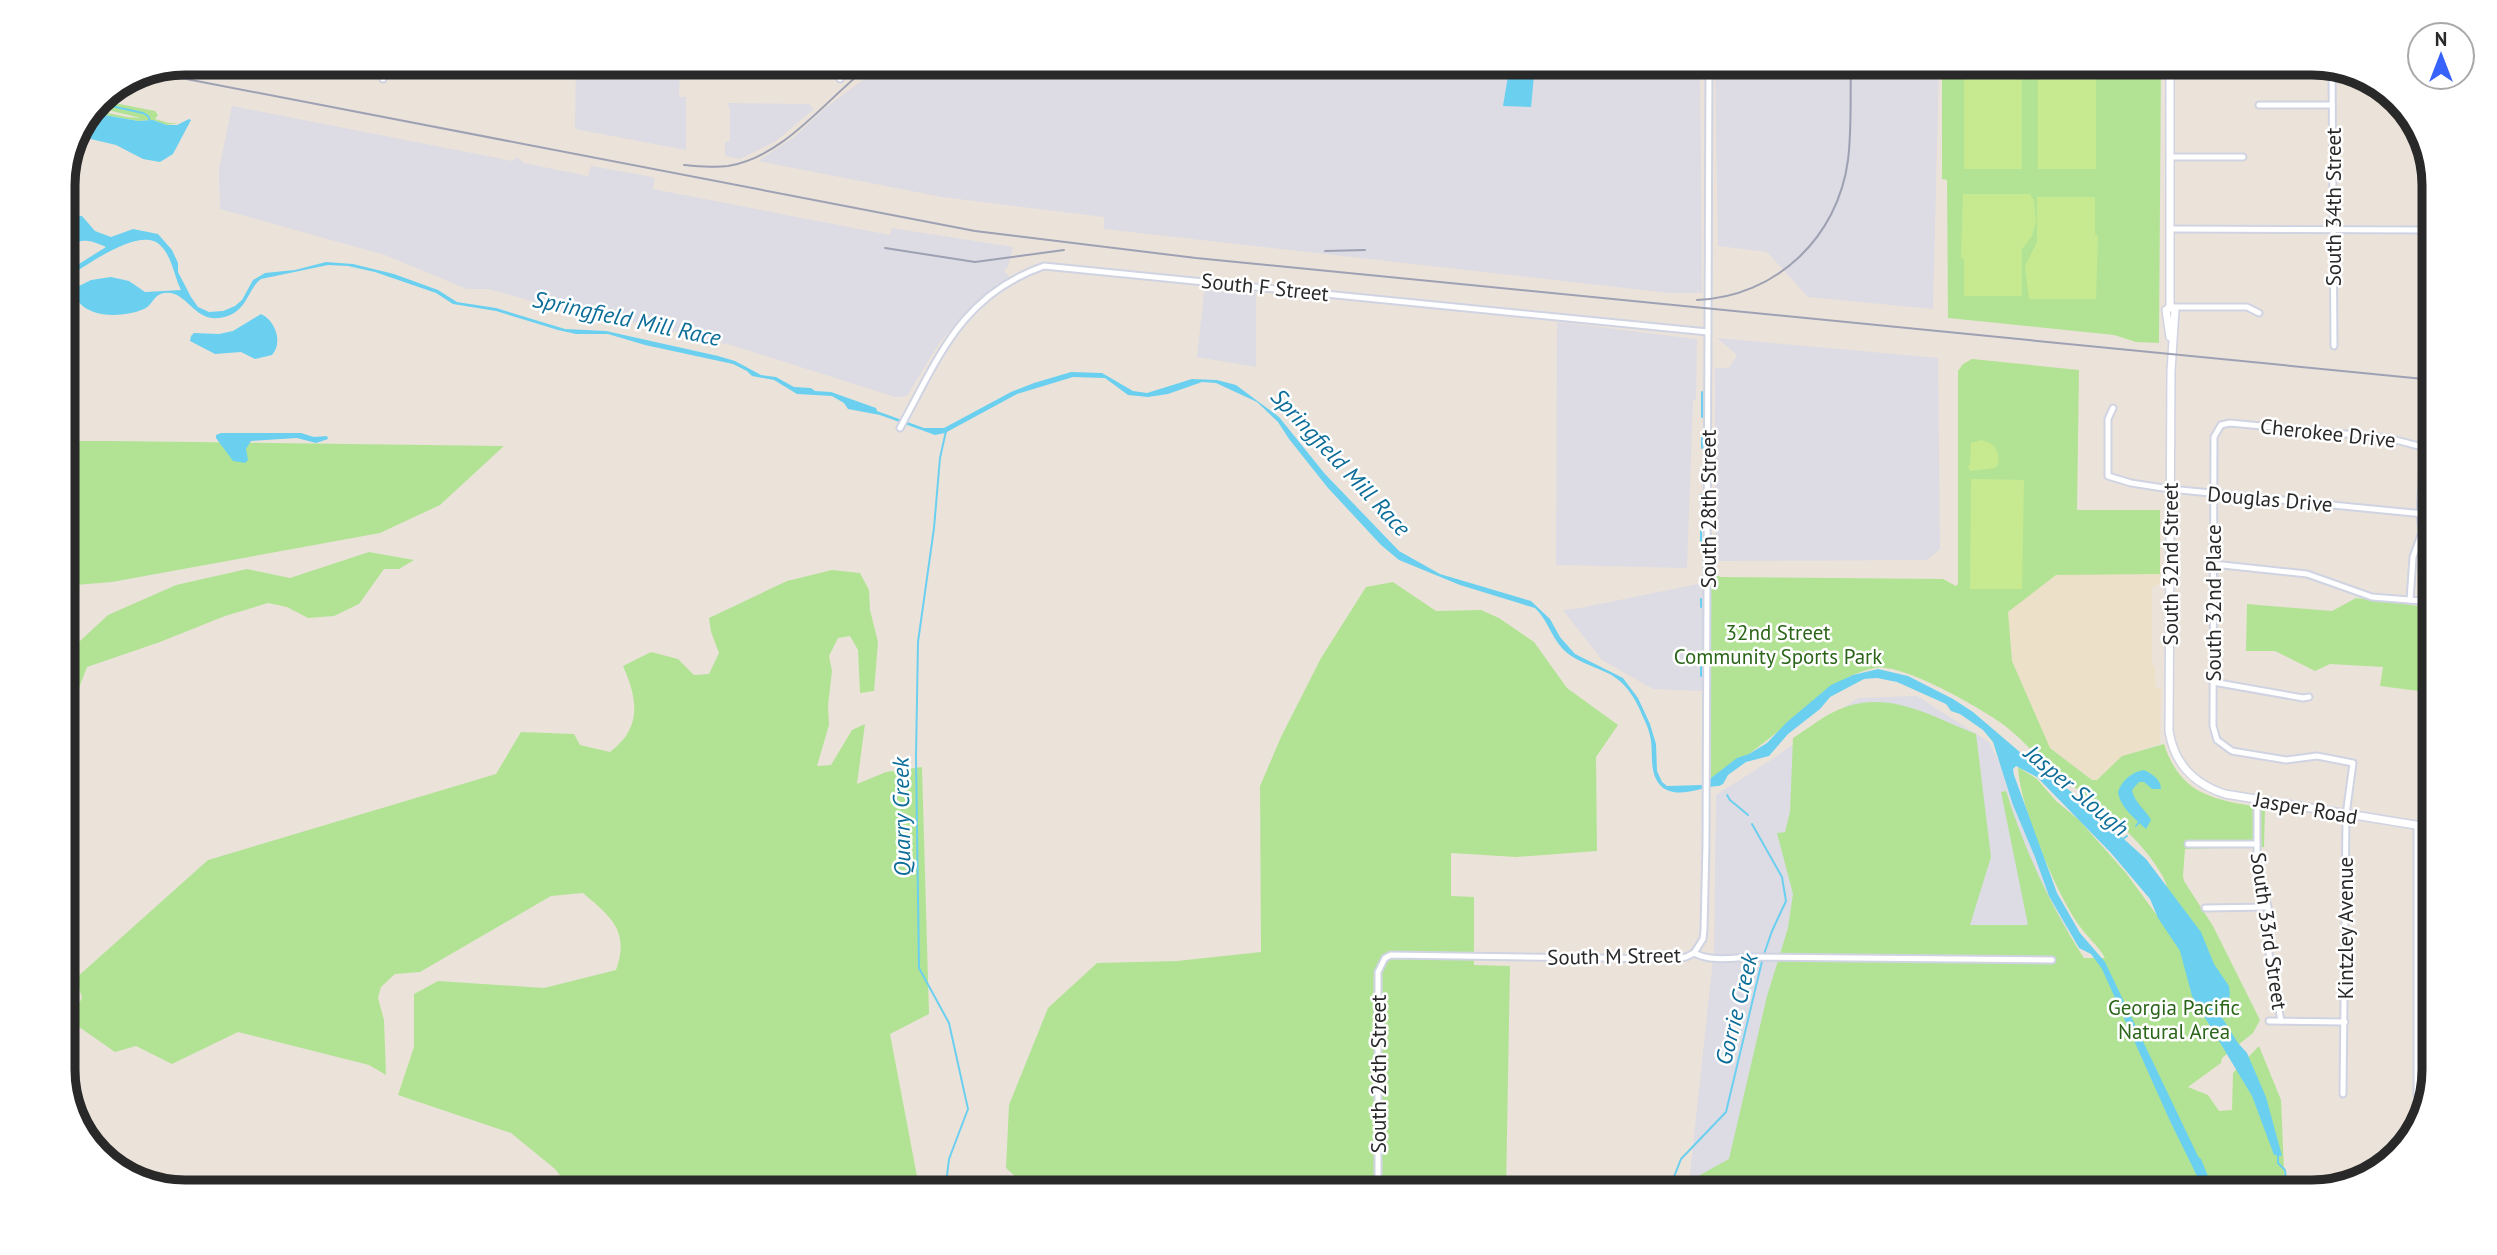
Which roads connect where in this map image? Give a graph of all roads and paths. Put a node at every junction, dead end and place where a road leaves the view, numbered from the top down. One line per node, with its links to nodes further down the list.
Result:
1 (383, 75): 6 (street)
2 (840, 75): 7 (street)
3 (1709, 75): 17 (street, South 28th Street)
4 (2170, 75): 10 (street, South 32nd Street)
5 (2332, 77): 9 (street, South 34th Street)
6 (383, 79)
7 (840, 79)
8 (2259, 105): 9 (street)
9 (2332, 105): 13 (street, South 34th Street)
10 (2170, 157): 11 (street); 12 (street, South 32nd Street)
11 (2243, 157)
12 (2170, 229): 13 (street); 15 (street, South 32nd Street)
13 (2334, 229): 14 (street); 18 (street, South 34th Street)
14 (2422, 230)
15 (2170, 307): 16 (street); 24 (street, South 32nd Street)
16 (2259, 313)
17 (1708, 332): 21 (street, South F Street); 42 (street, South 28th Street)
18 (2334, 346)
19 (2113, 408): 24 (street, Douglas Drive)
20 (2221, 425): 22 (street, Cherokee Drive); 25 (street, South 32nd Place)
21 (900, 428)
22 (2422, 448)
23 (2422, 481): 26 (street)
24 (2170, 489): 25 (street, Douglas Drive); 33 (street, South 32nd Street)
25 (2213, 493): 26 (street, Douglas Drive); 27 (street, South 32nd Place)
26 (2420, 513): 28 (street)
27 (2213, 564): 28 (street); 30 (street, South 32nd Place)
28 (2410, 600): 29 (street)
29 (2422, 601)
30 (2213, 682): 31 (street); 32 (street, South 32nd Place)
31 (2309, 697)
32 (2353, 763): 35 (street, Kintzley Avenue)
33 (2185, 769): 34 (street, Jasper Road)
34 (2257, 799): 35 (street, Jasper Road); 39 (street, South 33rd Street)
35 (2346, 815): 36 (street, Jasper Road); 47 (street, Kintzley Avenue)
36 (2417, 826): 37 (street, Jasper Road); 49 (street)
37 (2422, 827)
38 (2188, 844): 39 (street)
39 (2257, 844): 40 (street, South 33rd Street)
40 (2269, 907): 41 (street); 46 (street, South 33rd Street)
41 (2205, 908)
42 (1694, 953): 43 (street, South M Street); 44 (street, South M Street)
43 (1385, 958): 50 (street, South 26th Street)
44 (2052, 960)
45 (2269, 1021): 46 (street)
46 (2281, 1021): 47 (street)
47 (2345, 1022): 48 (street, Kintzley Avenue)
48 (2343, 1094)
49 (2417, 1096)
50 (1378, 1180)

